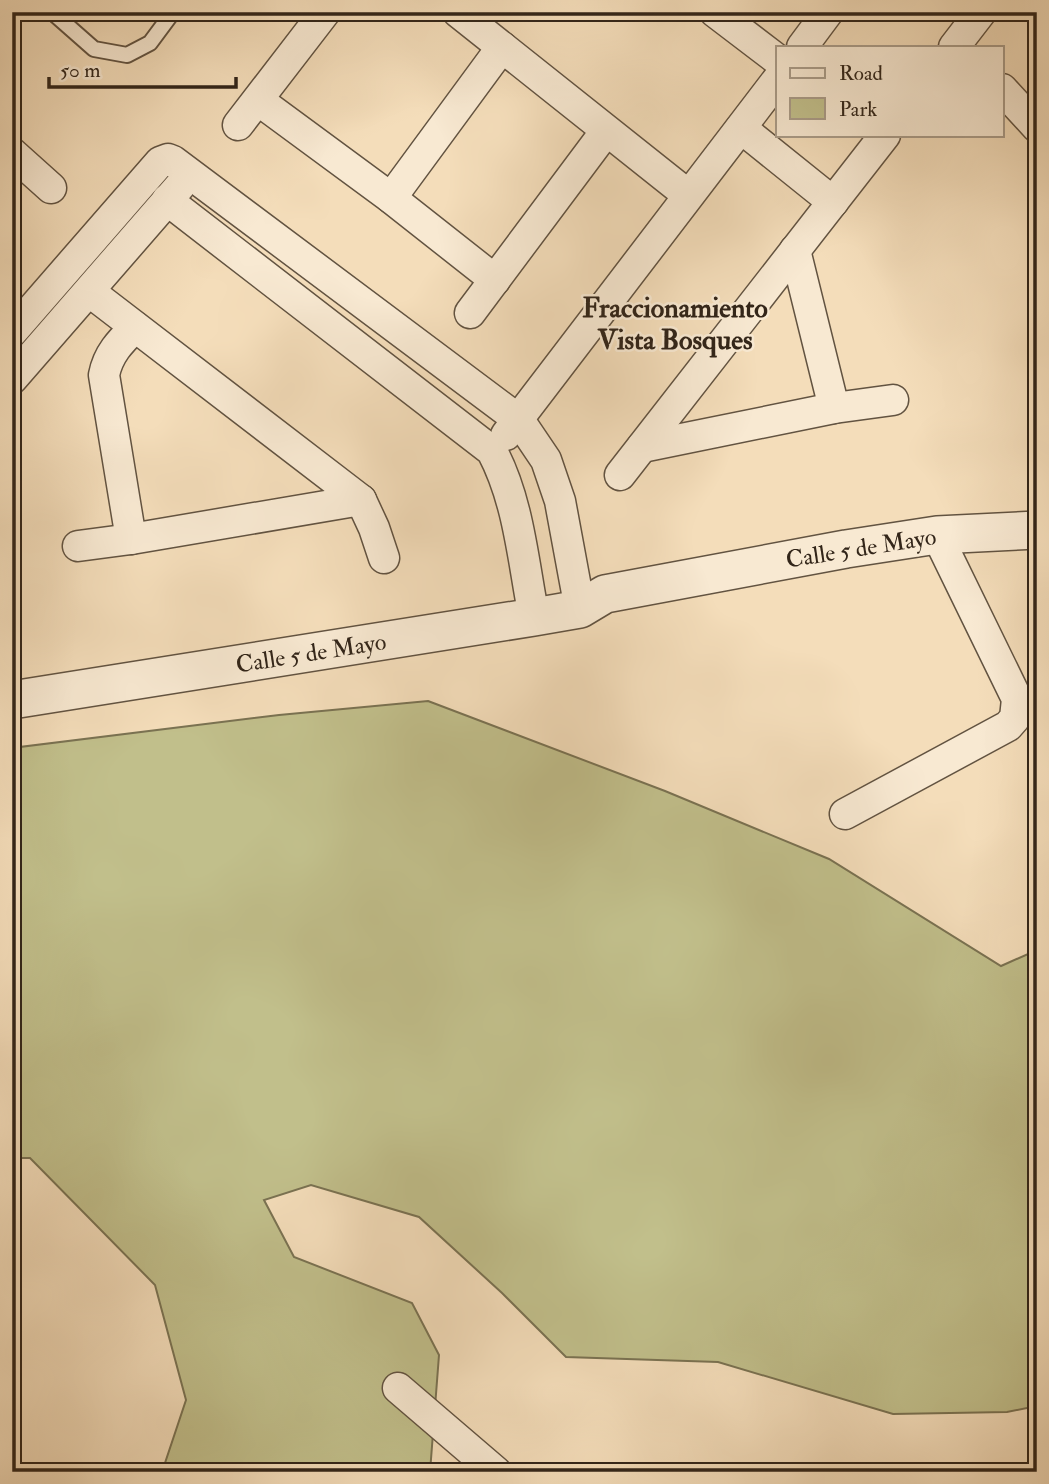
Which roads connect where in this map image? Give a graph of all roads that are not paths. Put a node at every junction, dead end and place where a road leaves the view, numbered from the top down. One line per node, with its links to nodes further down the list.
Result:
1 (52, 12): 2 (lane)
2 (173, 12)
3 (325, 12): 14 (street)
4 (458, 12): 10 (street)
5 (715, 12): 11 (street)
6 (828, 12): 9 (street)
7 (981, 12): 8 (street)
8 (958, 45)
9 (803, 46)
10 (502, 47): 19 (street); 26 (street)
11 (776, 58)
12 (776, 82): 18 (street)
13 (1004, 91): 17 (street)
14 (258, 100): 16 (street); 26 (street)
15 (1004, 121): 20 (street)
16 (238, 125)
17 (1037, 127)
18 (741, 128): 25 (street); 28 (street)
19 (606, 131): 25 (street); 30 (street)
20 (1037, 135)
21 (884, 136): 28 (street)
22 (16, 163): 24 (street)
23 (191, 173): 27 (street); 34 (street); 38 (street)
24 (51, 188)
25 (688, 195): 38 (street)
26 (391, 198): 30 (street)
27 (167, 200): 31 (street); 40 (street)
28 (833, 202): 29 (street)
29 (795, 250): 37 (street); 39 (street)
30 (495, 280): 32 (street)
31 (90, 292): 33 (street); 35 (street)
32 (470, 313)
33 (135, 327): 42 (street); 45 (street)
34 (12, 332)
35 (12, 379)
36 (893, 400): 37 (street)
37 (834, 408): 39 (street)
38 (519, 419): 40 (street); 48 (street)
39 (642, 447): 41 (street)
40 (492, 451): 49 (street)
41 (620, 475)
42 (361, 500): 45 (street); 47 (street)
43 (1037, 530): 44 (street, Calle 5 de Mayo)
44 (937, 535): 48 (street, Calle 5 de Mayo); 52 (street)
45 (131, 539): 46 (street)
46 (78, 546)
47 (384, 558)
48 (587, 596): 49 (street, Calle 5 de Mayo)
49 (532, 606): 50 (street, Calle 5 de Mayo); 51 (street, Calle 5 de Mayo)
50 (12, 681)
51 (12, 699)
52 (845, 814)
53 (398, 1388): 54 (street)
54 (496, 1472)

